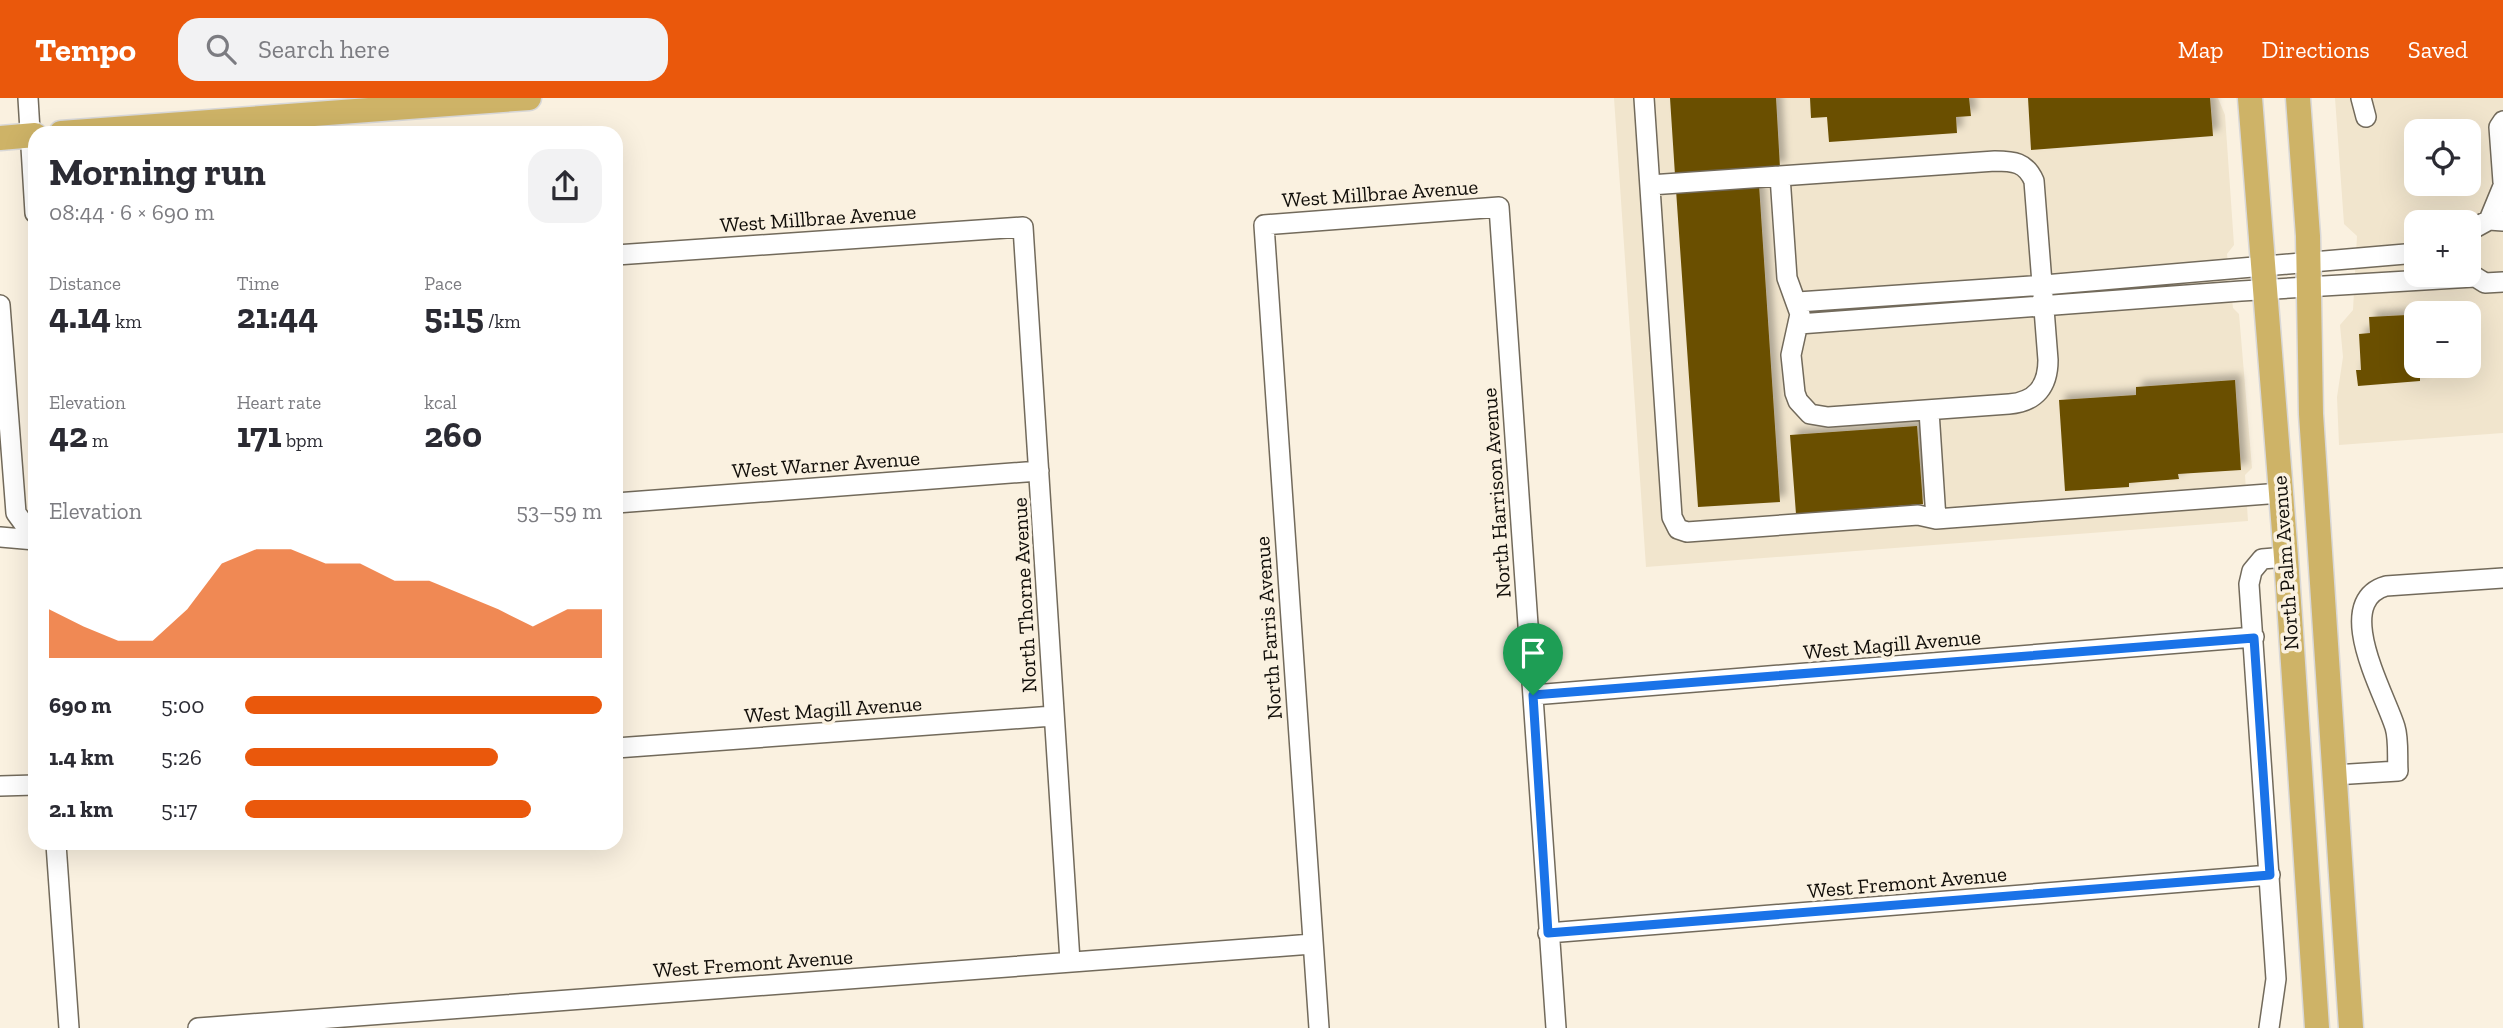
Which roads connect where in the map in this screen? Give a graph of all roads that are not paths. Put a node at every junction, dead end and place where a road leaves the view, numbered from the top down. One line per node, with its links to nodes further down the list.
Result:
1 (28, 98): 7 (street)
2 (529, 98): 8 (main road)
3 (1644, 98): 13 (street)
4 (2250, 98): 21 (main road, North Palm Avenue)
5 (2298, 98): 20 (main road, North Palm Avenue)
6 (2503, 121): 12 (street)
7 (32, 126)
8 (155, 126)
9 (28, 135): 10 (main road)
10 (0, 138)
11 (1780, 176): 13 (street); 25 (street); 27 (street)
12 (2503, 184): 15 (street)
13 (1650, 185): 35 (street)
14 (1499, 207): 16 (street, West Millbrae Avenue); 42 (street, North Harrison Avenue)
15 (2496, 220)
16 (1264, 225): 51 (street, North Farris Avenue)
17 (1023, 227): 19 (street, West Millbrae Avenue); 32 (street, North Thorne Avenue)
18 (2404, 254): 20 (street)
19 (623, 255)
20 (2307, 261): 21 (street); 26 (main road, North Palm Avenue)
21 (2264, 278): 25 (street); 26 (street); 29 (street); 33 (main road, North Palm Avenue)
22 (2404, 280): 26 (street)
23 (2481, 281): 24 (street)
24 (2503, 282)
25 (2044, 285): 27 (street); 29 (street)
26 (2308, 288): 45 (main road, North Palm Avenue)
27 (1798, 302): 30 (street)
28 (0, 305): 36 (street)
29 (2045, 307): 30 (street); 31 (street)
30 (1799, 324): 31 (street)
31 (1929, 411): 35 (street)
32 (1039, 471): 34 (street, West Warner Avenue); 43 (street, North Thorne Avenue)
33 (2281, 494): 35 (street); 39 (main road, North Palm Avenue); 45 (main road)
34 (623, 502)
35 (1936, 519)
36 (28, 530)
37 (0, 537): 38 (street)
38 (28, 539)
39 (2286, 557): 41 (street); 58 (main road, North Palm Avenue)
40 (2503, 578): 45 (street)
41 (2254, 638): 42 (street, West Magill Avenue); 49 (street)
42 (1533, 695): 50 (street, North Harrison Avenue)
43 (1053, 716): 44 (street, West Magill Avenue); 52 (street, North Thorne Avenue)
44 (623, 747)
45 (2334, 775): 59 (main road, North Palm Avenue)
46 (28, 785): 47 (street)
47 (0, 786)
48 (56, 850): 53 (street)
49 (2270, 875): 50 (street, West Fremont Avenue); 57 (street)
50 (1548, 933): 56 (street, North Harrison Avenue)
51 (1312, 944): 52 (street, West Fremont Avenue); 55 (street, North Farris Avenue)
52 (1070, 961): 54 (street, West Fremont Avenue)
53 (69, 1028)
54 (198, 1028)
55 (1319, 1028)
56 (1556, 1028)
57 (2269, 1028)
58 (2317, 1028)
59 (2351, 1028)

